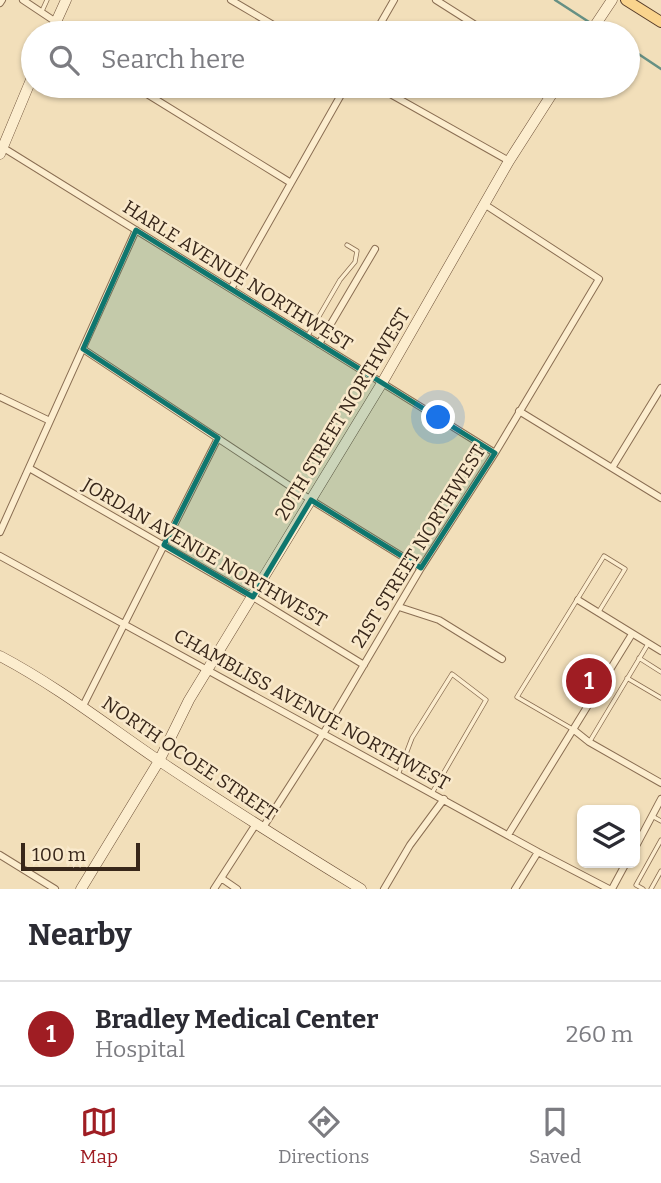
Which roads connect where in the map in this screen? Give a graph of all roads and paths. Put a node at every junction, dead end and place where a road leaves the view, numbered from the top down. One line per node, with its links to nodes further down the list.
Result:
1 (23, 0): 9 (street)
2 (47, 0): 9 (lane)
3 (66, 0): 11 (street)
4 (230, 0): 12 (street)
5 (394, 0): 13 (street)
6 (436, 0): 14 (street)
7 (611, 0): 15 (street)
8 (626, 0): 16 (main road)
9 (41, 13): 10 (street)
10 (54, 21)
11 (56, 21)
12 (266, 21)
13 (382, 21)
14 (469, 21)
15 (598, 21)
16 (661, 22)
17 (23, 98): 22 (street)
18 (153, 98): 24 (street)
19 (339, 98): 24 (street)
20 (397, 98): 23 (street)
21 (549, 98): 23 (street, 20TH STREET NORTHWEST)
22 (1, 149): 26 (street, HARLE AVENUE NORTHWEST)
23 (509, 161): 25 (street, 20TH STREET NORTHWEST)
24 (291, 183): 29 (street)
25 (484, 204): 33 (street, 20TH STREET NORTHWEST); 36 (street, 21ST STREET NORTHWEST)
26 (136, 230): 29 (street, HARLE AVENUE NORTHWEST); 32 (street)
27 (347, 245): 30 (lane)
28 (375, 249): 31 (street)
29 (231, 289): 30 (street, HARLE AVENUE NORTHWEST)
30 (307, 337): 31 (street, HARLE AVENUE NORTHWEST)
31 (318, 344): 33 (street, HARLE AVENUE NORTHWEST)
32 (83, 349): 37 (street); 38 (street)
33 (382, 383): 39 (street, HARLE AVENUE NORTHWEST); 43 (street, 20TH STREET NORTHWEST)
34 (661, 388): 41 (street)
35 (0, 397): 37 (street)
36 (519, 411): 39 (street, 21ST STREET NORTHWEST); 41 (street)
37 (50, 421): 40 (street)
38 (218, 438): 43 (street); 45 (street)
39 (495, 453): 47 (street, 21ST STREET NORTHWEST)
40 (29, 468): 44 (street); 45 (street, JORDAN AVENUE NORTHWEST)
41 (612, 468): 42 (street)
42 (661, 498)
43 (312, 500): 47 (street); 48 (street, 20TH STREET NORTHWEST)
44 (0, 532)
45 (164, 545): 48 (street, JORDAN AVENUE NORTHWEST); 52 (street)
46 (0, 556): 52 (street, CHAMBLISS AVENUE NORTHWEST)
47 (421, 568): 50 (street, 21ST STREET NORTHWEST)
48 (253, 597): 59 (street, JORDAN AVENUE NORTHWEST); 60 (street, 20TH STREET NORTHWEST)
49 (578, 600): 51 (street); 51 (lane); 65 (lane)
50 (399, 607): 58 (street); 59 (street, 21ST STREET NORTHWEST)
51 (598, 612): 53 (street)
52 (125, 623): 60 (street, CHAMBLISS AVENUE NORTHWEST); 64 (street)
53 (632, 634): 54 (street); 65 (street)
54 (648, 643): 55 (street); 57 (lane)
55 (661, 651)
56 (0, 656): 64 (street, NORTH OCOEE STREET)
57 (639, 658): 61 (lane); 62 (lane)
58 (502, 659)
59 (364, 664): 66 (street, 21ST STREET NORTHWEST)
60 (207, 671): 66 (street, CHAMBLISS AVENUE NORTHWEST); 68 (street, 20TH STREET NORTHWEST)
61 (661, 672)
62 (627, 678): 63 (lane); 67 (lane)
63 (661, 698)
64 (83, 706): 68 (street, NORTH OCOEE STREET)
65 (574, 730): 67 (street); 77 (street)
66 (323, 734): 69 (street, CHAMBLISS AVENUE NORTHWEST); 76 (street, 21ST STREET NORTHWEST)
67 (589, 742): 70 (street)
68 (159, 761): 76 (street, NORTH OCOEE STREET); 87 (street, 20TH STREET NORTHWEST)
69 (398, 775): 71 (street, CHAMBLISS AVENUE NORTHWEST); 71 (lane)
70 (661, 783)
71 (432, 793): 72 (street, CHAMBLISS AVENUE NORTHWEST)
72 (444, 799): 77 (street, CHAMBLISS AVENUE NORTHWEST); 91 (street)
73 (661, 799): 74 (street)
74 (656, 812): 75 (lane); 78 (street)
75 (661, 821)
76 (259, 827): 84 (street, 21ST STREET NORTHWEST); 85 (street, NORTH OCOEE STREET)
77 (508, 835): 80 (street, CHAMBLISS AVENUE NORTHWEST)
78 (640, 839)
79 (661, 840): 94 (lane)
80 (538, 852): 92 (street); 93 (street, CHAMBLISS AVENUE NORTHWEST)
81 (0, 855): 86 (street)
82 (623, 868): 93 (street)
83 (661, 871): 95 (lane)
84 (221, 878): 88 (street, 21ST STREET NORTHWEST); 89 (street)
85 (349, 886): 90 (street, NORTH OCOEE STREET)
86 (55, 889)
87 (81, 889)
88 (214, 889)
89 (237, 889)
90 (361, 889)
91 (384, 889)
92 (515, 889)
93 (611, 889)
94 (643, 889)
95 (651, 889)

